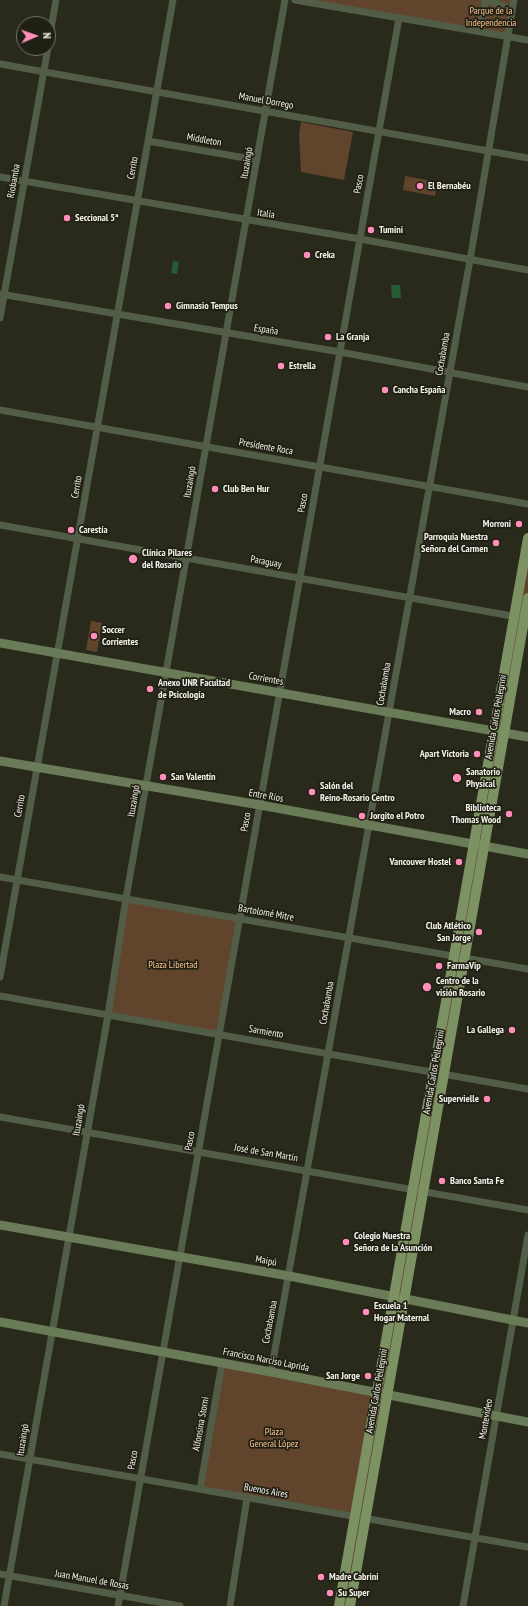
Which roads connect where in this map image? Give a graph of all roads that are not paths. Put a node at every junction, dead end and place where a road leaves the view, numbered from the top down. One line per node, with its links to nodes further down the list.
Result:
1 (56, 0): 8 (street, Riobamba)
2 (173, 0): 16 (street, Cerrito)
3 (285, 0): 17 (street, Ituzaingó)
4 (295, 0): 9 (street)
5 (486, 0): 7 (street); 10 (street)
6 (514, 0): 7 (street, Cochabamba)
7 (511, 13): 11 (street, Cochabamba)
8 (53, 16)
9 (399, 18): 10 (street); 18 (street, Pasco)
10 (471, 30): 11 (street)
11 (507, 37): 12 (street); 20 (street, Cochabamba)
12 (528, 40)
13 (46, 56): 15 (street, Riobamba)
14 (0, 64): 15 (street, Manuel Dorrego)
15 (43, 72): 16 (street, Manuel Dorrego); 24 (street, Riobamba)
16 (157, 92): 17 (street, Manuel Dorrego); 19 (street, Cerrito)
17 (265, 112): 18 (street, Manuel Dorrego); 22 (street, Ituzaingó)
18 (379, 132): 20 (street, Manuel Dorrego); 27 (street, Pasco)
19 (148, 141): 22 (street, Middleton); 25 (street, Cerrito)
20 (488, 151): 21 (street, Manuel Dorrego); 28 (street, Cochabamba)
21 (528, 158)
22 (257, 160): 26 (street, Ituzaingó)
23 (0, 177): 24 (street, Italia)
24 (24, 182): 25 (street, Italia); 30 (street, Riobamba)
25 (137, 202): 26 (street, Italia); 31 (street, Cerrito)
26 (246, 221): 27 (street, Italia); 33 (street, Ituzaingó)
27 (360, 239): 28 (street, Italia); 34 (street, Pasco)
28 (470, 260): 29 (street, Italia); 35 (street, Cochabamba)
29 (528, 270)
30 (2, 294): 31 (street, España); 32 (street, Riobamba)
31 (117, 315): 33 (street, España); 38 (street, Cerrito)
32 (0, 318)
33 (226, 334): 34 (street, España); 39 (street, Ituzaingó)
34 (340, 352): 35 (street, España); 40 (street, Pasco)
35 (450, 373): 36 (street, España); 41 (street, Cochabamba)
36 (528, 387)
37 (0, 410): 38 (street, Presidente Roca)
38 (97, 427): 39 (street, Presidente Roca); 45 (street, Cerrito)
39 (207, 447): 40 (street, Presidente Roca); 46 (street, Ituzaingó)
40 (319, 467): 41 (street, Presidente Roca); 47 (street, Pasco)
41 (430, 486): 42 (street, Presidente Roca); 48 (street, Cochabamba)
42 (528, 504)
43 (0, 525): 45 (street, Paraguay)
44 (528, 538): 50 (main road, Avenida Carlos Pellegrini)
45 (78, 539): 46 (street, Paraguay); 52 (street, Cerrito)
46 (186, 558): 47 (street, Paraguay); 53 (street, Ituzaingó)
47 (300, 578): 48 (street, Paraguay); 54 (street, Pasco)
48 (410, 598): 50 (street, Paraguay); 55 (street, Cochabamba)
49 (528, 598): 50 (main road, Avenida Carlos Pellegrini)
50 (522, 617): 56 (main road, Avenida Carlos Pellegrini); 57 (main road, Avenida Carlos Pellegrini)
51 (0, 643): 52 (main road, Corrientes)
52 (57, 653): 53 (main road, Corrientes); 60 (street, Cerrito)
53 (167, 673): 54 (main road, Corrientes); 61 (street, Ituzaingó)
54 (280, 693): 55 (main road, Corrientes); 62 (street, Pasco)
55 (389, 712): 56 (main road, Corrientes); 63 (street, Cochabamba)
56 (494, 731): 57 (main road, Corrientes); 64 (main road, Avenida Carlos Pellegrini)
57 (504, 733): 58 (main road, Corrientes); 64 (main road, Avenida Carlos Pellegrini)
58 (528, 737)
59 (0, 761): 60 (main road, Entre Ríos)
60 (37, 767): 61 (main road, Entre Ríos); 67 (street, Cerrito)
61 (146, 787): 62 (main road, Entre Ríos); 68 (street, Ituzaingó)
62 (260, 805): 63 (main road, Entre Ríos); 69 (street, Pasco)
63 (369, 826): 64 (main road, Entre Ríos); 70 (street, Cochabamba)
64 (479, 846): 65 (main road, Entre Ríos); 71 (main road, Avenida Carlos Pellegrini); 72 (main road, Avenida Carlos Pellegrini)
65 (528, 854)
66 (0, 877): 67 (street, Bartolomé Mitre)
67 (17, 880): 68 (street, Bartolomé Mitre); 74 (street, Cerrito)
68 (126, 898): 69 (street, Bartolomé Mitre); 76 (street, Ituzaingó)
69 (240, 918): 70 (street, Bartolomé Mitre); 77 (street, Pasco)
70 (348, 938): 71 (street, Bartolomé Mitre); 78 (street, Cochabamba)
71 (454, 957): 72 (street, Bartolomé Mitre); 79 (main road, Avenida Carlos Pellegrini)
72 (464, 958): 73 (street, Bartolomé Mitre); 79 (main road, Avenida Carlos Pellegrini)
73 (528, 969)
74 (0, 977)
75 (0, 996): 76 (street, Sarmiento)
76 (108, 1015): 77 (street, Sarmiento); 82 (street, Ituzaingó)
77 (219, 1034): 78 (street, Sarmiento); 83 (street, Pasco)
78 (328, 1054): 79 (street, Sarmiento); 84 (street, Cochabamba)
79 (439, 1074): 80 (street, Sarmiento); 85 (main road, Avenida Carlos Pellegrini)
80 (528, 1089)
81 (0, 1117): 82 (street, José de San Martín)
82 (88, 1132): 83 (street, José de San Martín); 89 (street, Ituzaingó)
83 (198, 1152): 84 (street, José de San Martín); 90 (street, Pasco)
84 (308, 1171): 85 (street, José de San Martín); 91 (street, Cochabamba)
85 (418, 1190): 86 (street, José de San Martín); 92 (main road, Avenida Carlos Pellegrini); 93 (main road, Avenida Carlos Pellegrini)
86 (528, 1210)
87 (0, 1226): 89 (main road, Maipú)
88 (528, 1235): 94 (street, Montevideo)
89 (68, 1237): 90 (main road, Maipú); 97 (street, Ituzaingó)
90 (179, 1257): 91 (main road, Maipú); 98 (street, Pasco)
91 (289, 1276): 92 (main road, Maipú); 100 (street, Cochabamba)
92 (394, 1296): 93 (main road, Maipú); 101 (main road, Avenida Carlos Pellegrini)
93 (404, 1298): 94 (main road, Maipú); 101 (main road, Avenida Carlos Pellegrini)
94 (513, 1320): 96 (main road, Maipú); 102 (street, Montevideo)
95 (0, 1322): 97 (main road, Francisco Narciso Laprida)
96 (528, 1323)
97 (52, 1331): 98 (main road, Francisco Narciso Laprida); 105 (street, Ituzaingó)
98 (163, 1352): 99 (main road, Francisco Narciso Laprida); 106 (street, Pasco)
99 (222, 1363): 100 (main road, Francisco Narciso Laprida); 107 (street, Alfonsina Storni)
100 (271, 1372): 101 (main road, Francisco Narciso Laprida)
101 (382, 1394): 102 (main road, Francisco Narciso Laprida); 109 (main road, Avenida Carlos Pellegrini)
102 (496, 1416): 103 (main road, Francisco Narciso Laprida); 110 (street, Montevideo)
103 (528, 1422)
104 (0, 1454): 105 (street, Buenos Aires)
105 (30, 1460): 106 (street, Buenos Aires); 113 (street, Ituzaingó)
106 (140, 1479): 107 (street, Buenos Aires); 114 (street, Pasco)
107 (200, 1489): 108 (street, Buenos Aires)
108 (247, 1498): 109 (street, Buenos Aires); 118 (street)
109 (360, 1517): 110 (street, Buenos Aires); 119 (main road, Avenida Carlos Pellegrini); 120 (main road, Avenida Carlos Pellegrini)
110 (475, 1538): 111 (street, Buenos Aires); 121 (street, Montevideo)
111 (528, 1547)
112 (0, 1574): 113 (street, Juan Manuel de Rosas)
113 (9, 1576): 114 (street, Juan Manuel de Rosas); 115 (street, Ituzaingó)
114 (120, 1595): 116 (street, Pasco); 117 (street, Juan Manuel de Rosas)
115 (4, 1606)
116 (118, 1606)
117 (180, 1606)
118 (230, 1606)
119 (339, 1606)
120 (350, 1606)
121 (463, 1606)

